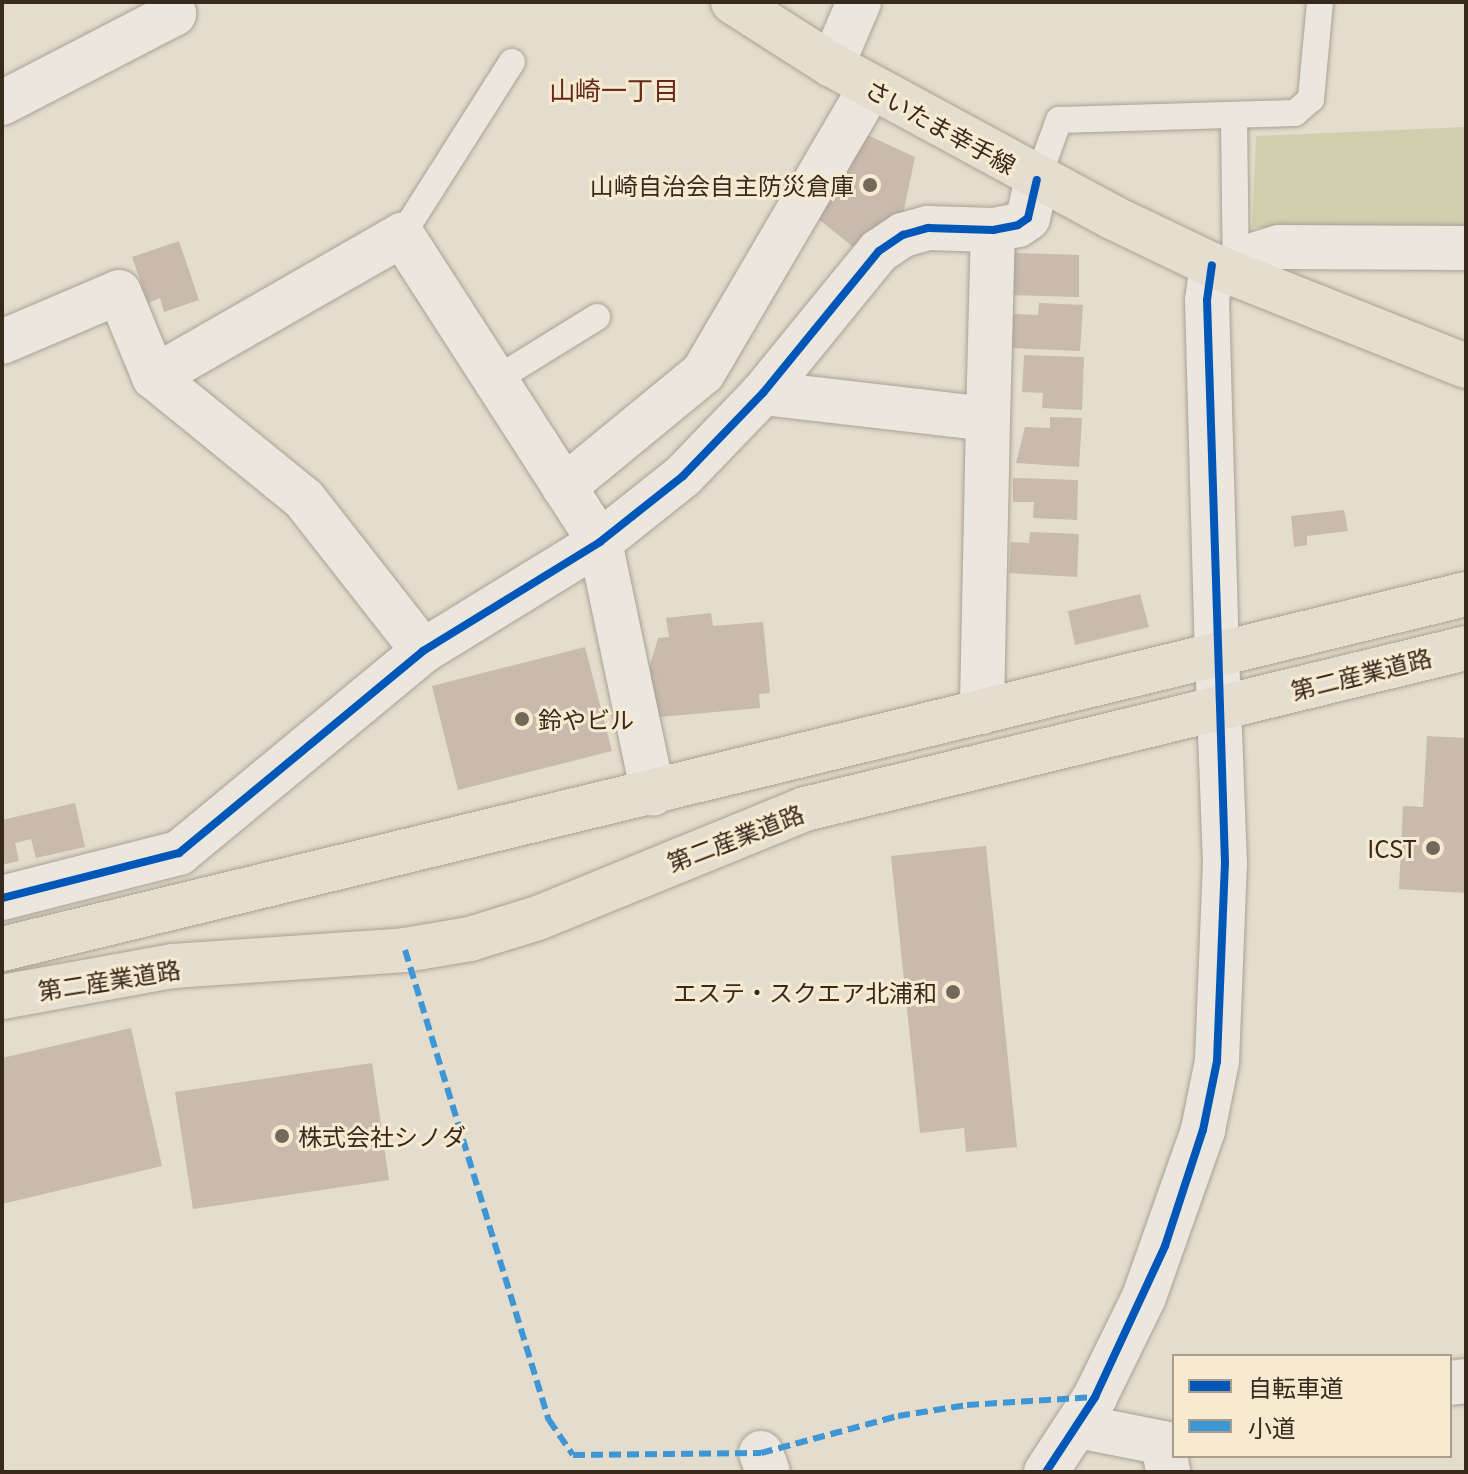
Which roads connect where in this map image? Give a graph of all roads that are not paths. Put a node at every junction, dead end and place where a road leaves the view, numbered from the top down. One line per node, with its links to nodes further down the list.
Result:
1 (171, 2): 8 (street)
2 (733, 2): 6 (main road, さいたま幸手線)
3 (859, 2): 6 (street)
4 (1320, 2): 9 (lane)
5 (512, 62): 12 (lane)
6 (832, 65): 7 (main road, さいたま幸手線)
7 (871, 87): 10 (main road, さいたま幸手線); 22 (street)
8 (2, 103)
9 (1234, 117): 10 (lane); 14 (lane)
10 (1037, 180): 11 (street); 14 (main road, さいたま幸手線)
11 (993, 230): 20 (street); 21 (street)
12 (402, 235): 18 (street); 19 (street)
13 (1466, 248): 14 (street)
14 (1224, 270): 17 (main road, さいたま幸手線); 27 (street)
15 (597, 317): 19 (lane)
16 (2, 342): 18 (street)
17 (1466, 366)
18 (154, 377): 26 (street)
19 (495, 380): 22 (street)
20 (763, 393): 21 (street); 23 (street)
21 (988, 419): 29 (street)
22 (564, 487): 23 (street)
23 (600, 542): 26 (street); 30 (street)
24 (1466, 594): 27 (main road, 第二産業道路)
25 (1466, 648): 28 (main road, 第二産業道路)
26 (423, 651): 31 (street)
27 (1217, 654): 28 (street); 29 (main road, 第二産業道路)
28 (1220, 707): 33 (main road, 第二産業道路); 34 (street)
29 (982, 712): 30 (main road, 第二産業道路)
30 (653, 793): 32 (main road, 第二産業道路)
31 (2, 898)
32 (2, 949)
33 (2, 997)
34 (1078, 1426): 35 (street); 36 (street)
35 (1168, 1447)
36 (1046, 1472)

